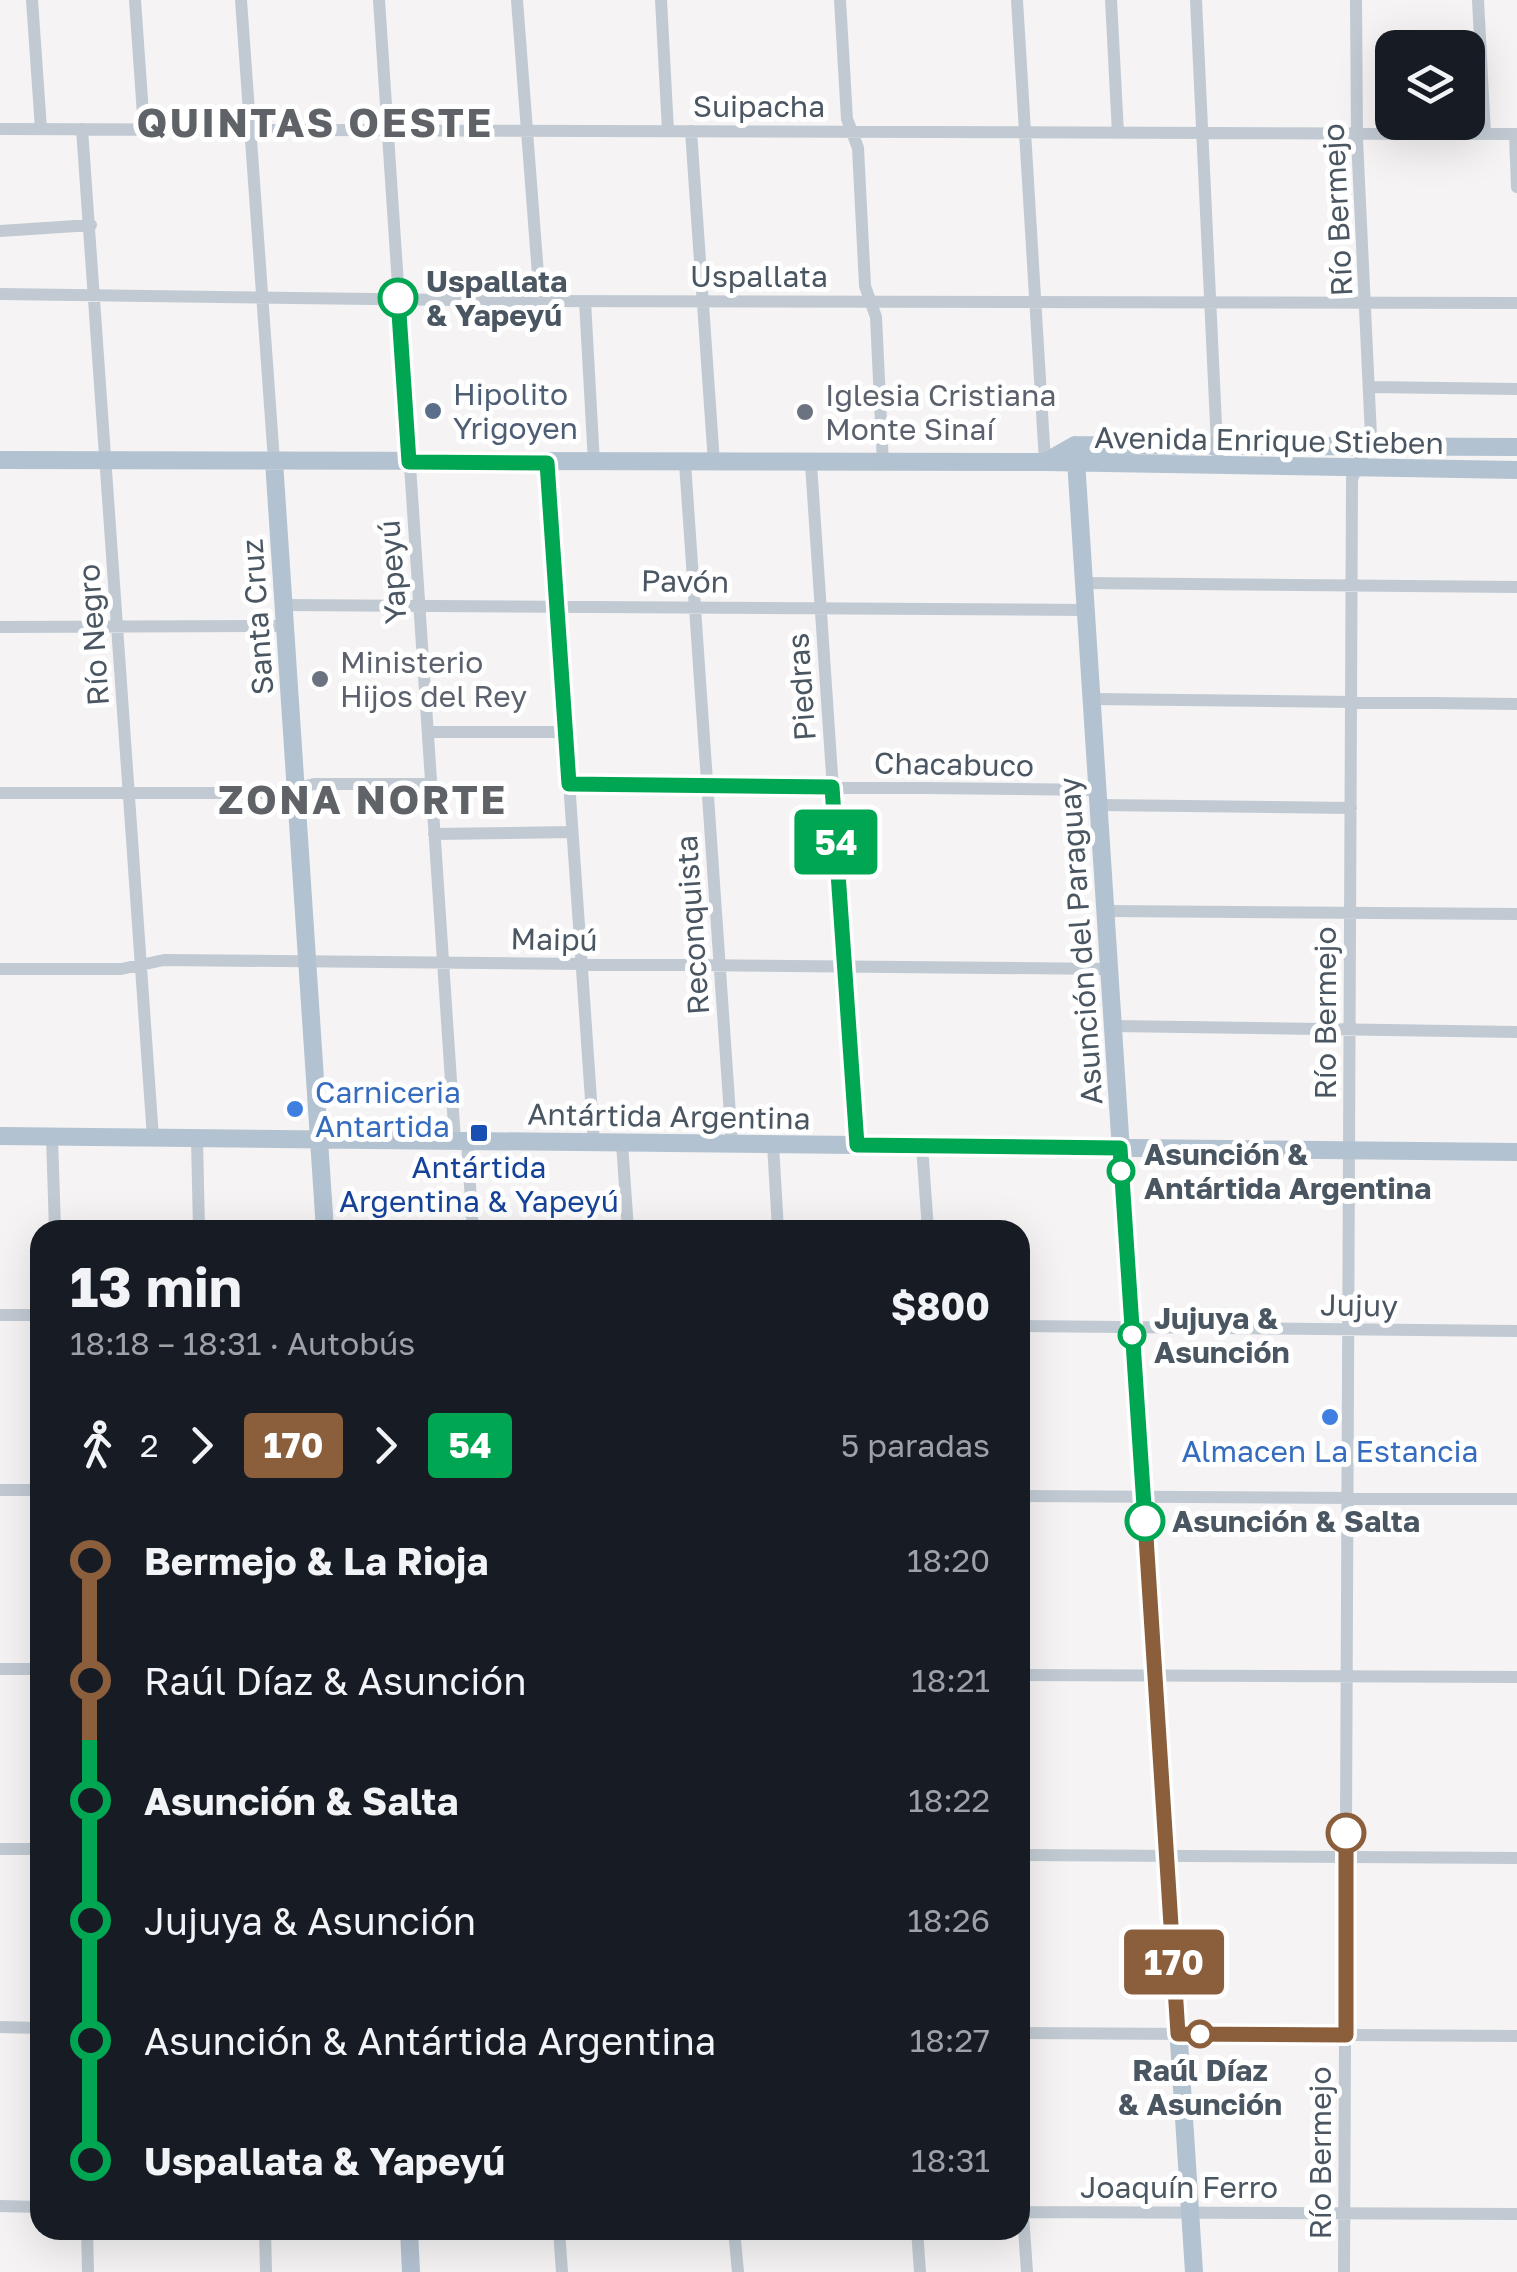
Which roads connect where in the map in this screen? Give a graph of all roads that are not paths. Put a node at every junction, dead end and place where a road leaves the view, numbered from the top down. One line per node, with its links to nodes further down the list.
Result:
1 (32, 0): 15 (street)
2 (136, 0): 17 (street)
3 (241, 0): 18 (street, Santa Cruz)
4 (379, 0): 19 (street, Yapeyú)
5 (516, 0): 20 (street)
6 (660, 0): 21 (street)
7 (840, 0): 23 (street)
8 (1017, 0): 24 (street)
9 (1110, 0): 25 (street)
10 (1196, 0): 26 (street)
11 (1356, 0): 27 (street, Río Bermejo)
12 (1478, 0): 13 (street)
13 (1480, 30)
14 (0, 128): 15 (street, Suipacha)
15 (41, 129): 16 (street, Suipacha)
16 (82, 129): 17 (street, Suipacha); 32 (street, Río Negro)
17 (144, 129): 18 (street, Suipacha)
18 (250, 129): 19 (street, Suipacha); 36 (street, Santa Cruz)
19 (388, 130): 20 (street, Suipacha); 37 (street, Yapeyú)
20 (526, 130): 21 (street, Suipacha); 38 (street)
21 (668, 131): 22 (street, Suipacha)
22 (691, 131): 23 (street, Suipacha); 40 (street)
23 (852, 131): 24 (street, Suipacha); 41 (street)
24 (1025, 132): 25 (street, Suipacha); 42 (street)
25 (1118, 133): 26 (street, Suipacha)
26 (1202, 134): 27 (street, Suipacha); 43 (street)
27 (1357, 134): 28 (street, Suipacha); 44 (street, Río Bermejo)
28 (1375, 134)
29 (1485, 134): 30 (street, Suipacha)
30 (1516, 134): 31 (street)
31 (1517, 187)
32 (90, 224): 33 (street); 35 (street, Río Negro)
33 (0, 231)
34 (0, 294): 35 (street, Uspallata)
35 (96, 295): 36 (street, Uspallata); 53 (street, Río Negro)
36 (262, 296): 37 (street, Uspallata); 54 (street, Santa Cruz)
37 (398, 298): 38 (street, Uspallata); 55 (street, Yapeyú)
38 (540, 301): 39 (street, Uspallata)
39 (585, 301): 40 (street, Uspallata); 58 (street)
40 (703, 301): 41 (street, Uspallata); 60 (street)
41 (870, 302): 42 (street, Uspallata); 62 (street)
42 (1035, 302): 43 (street, Uspallata); 56 (street)
43 (1210, 302): 44 (street, Uspallata); 49 (street)
44 (1367, 302): 45 (street, Uspallata); 46 (street, Río Bermejo)
45 (1517, 303)
46 (1370, 387): 47 (street); 50 (street, Río Bermejo)
47 (1517, 389)
48 (1075, 445): 49 (main road, Avenida Enrique Stieben); 56 (main road); 63 (main road, Asunción del Paraguay)
49 (1218, 445): 50 (main road, Avenida Enrique Stieben); 64 (street)
50 (1367, 446): 51 (main road, Avenida Enrique Stieben); 65 (street, Río Bermejo)
51 (1517, 446)
52 (0, 460): 53 (main road, Avenida Enrique Stieben)
53 (107, 461): 54 (main road, Avenida Enrique Stieben); 77 (street, Río Negro)
54 (274, 462): 55 (main road, Avenida Enrique Stieben); 70 (main road, Santa Cruz)
55 (409, 462): 57 (main road, Avenida Enrique Stieben); 71 (street, Yapeyú)
56 (1045, 462): 62 (main road, Avenida Enrique Stieben); 63 (main road, Avenida Enrique Stieben)
57 (547, 463): 58 (main road, Avenida Enrique Stieben); 72 (street)
58 (594, 463): 59 (main road, Avenida Enrique Stieben)
59 (685, 464): 60 (main road, Avenida Enrique Stieben); 73 (street, Reconquista)
60 (714, 464): 61 (main road, Avenida Enrique Stieben)
61 (811, 464): 62 (main road, Avenida Enrique Stieben); 74 (street, Piedras)
62 (882, 464)
63 (1077, 466): 64 (main road, Avenida Enrique Stieben); 67 (main road, Asunción del Paraguay)
64 (1218, 467): 65 (main road, Avenida Enrique Stieben)
65 (1354, 468): 66 (main road, Avenida Enrique Stieben); 68 (street, Río Bermejo)
66 (1517, 470)
67 (1084, 584): 68 (street); 75 (main road, Asunción del Paraguay)
68 (1352, 586): 69 (street); 80 (street, Río Bermejo)
69 (1517, 587)
70 (283, 605): 71 (street, Pavón); 76 (main road, Santa Cruz)
71 (419, 605): 72 (street, Pavón); 82 (street, Yapeyú)
72 (557, 605): 73 (street, Pavón); 83 (street)
73 (695, 606): 74 (street, Pavón); 86 (street, Reconquista)
74 (820, 608): 75 (street, Pavón); 87 (street, Piedras)
75 (1086, 610): 79 (main road, Asunción del Paraguay)
76 (285, 626): 77 (street); 88 (main road, Santa Cruz)
77 (117, 627): 78 (street); 90 (street, Río Negro)
78 (0, 628)
79 (1092, 699): 80 (street); 91 (main road, Asunción del Paraguay)
80 (1351, 702): 81 (street); 92 (street, Río Bermejo)
81 (1517, 704)
82 (428, 732): 83 (street); 84 (street, Yapeyú)
83 (566, 732): 85 (street)
84 (431, 784): 88 (street); 94 (street, Yapeyú)
85 (569, 784): 86 (street, Chacabuco); 93 (street)
86 (708, 786): 87 (street, Chacabuco); 102 (street, Reconquista)
87 (832, 787): 91 (street, Chacabuco); 103 (street, Piedras)
88 (296, 789): 90 (street); 98 (main road, Santa Cruz)
89 (0, 793): 90 (street)
90 (129, 793): 101 (street, Río Negro)
91 (1098, 798): 92 (street, Chacabuco); 95 (main road, Asunción del Paraguay)
92 (1351, 808): 96 (street, Río Bermejo)
93 (572, 832): 94 (street); 100 (street)
94 (434, 834): 99 (street, Yapeyú)
95 (1106, 911): 96 (street); 105 (main road, Asunción del Paraguay)
96 (1350, 913): 97 (street); 107 (street, Río Bermejo)
97 (1517, 914)
98 (307, 962): 99 (street, Maipú); 101 (street, Maipú); 113 (main road, Santa Cruz)
99 (443, 963): 100 (street, Maipú); 114 (street, Yapeyú)
100 (582, 964): 102 (street, Maipú); 115 (street)
101 (141, 965): 104 (street, Maipú); 111 (street, Río Negro)
102 (720, 966): 103 (street, Maipú); 117 (street, Reconquista)
103 (845, 967): 105 (street, Maipú); 119 (street, Piedras)
104 (0, 969)
105 (1110, 969): 106 (main road, Asunción del Paraguay)
106 (1113, 1026): 107 (street); 121 (main road, Asunción del Paraguay)
107 (1350, 1030): 108 (street); 122 (street, Río Bermejo)
108 (1517, 1032)
109 (0, 1136): 110 (main road, Antártida Argentina)
110 (52, 1136): 111 (main road, Antártida Argentina); 124 (street)
111 (153, 1138): 112 (main road, Antártida Argentina)
112 (197, 1139): 113 (main road, Antártida Argentina); 125 (street)
113 (319, 1140): 114 (main road, Antártida Argentina); 126 (main road, Santa Cruz)
114 (461, 1141): 115 (main road, Antártida Argentina); 127 (street, Yapeyú)
115 (594, 1142): 116 (main road, Antártida Argentina)
116 (622, 1143): 117 (main road, Antártida Argentina); 128 (street)
117 (732, 1144): 118 (main road, Antártida Argentina)
118 (772, 1144): 119 (main road, Antártida Argentina); 129 (street)
119 (857, 1145): 120 (main road, Antártida Argentina)
120 (922, 1146): 121 (main road, Antártida Argentina); 130 (street)
121 (1120, 1148): 122 (main road, Antártida Argentina); 134 (main road, Asunción del Paraguay)
122 (1349, 1150): 123 (main road, Antártida Argentina); 135 (street, Río Bermejo)
123 (1517, 1152)
124 (55, 1220)
125 (200, 1220)
126 (324, 1220)
127 (472, 1220)
128 (627, 1220)
129 (777, 1220)
130 (927, 1220)
131 (0, 1314): 132 (street)
132 (30, 1315)
133 (1030, 1326): 134 (street, Jujuy)
134 (1131, 1328): 135 (street, Jujuy); 140 (main road, Asunción del Paraguay)
135 (1348, 1330): 136 (street, Jujuy); 141 (street, Río Bermejo)
136 (1517, 1331)
137 (0, 1490): 138 (street)
138 (30, 1490)
139 (1030, 1496): 140 (street)
140 (1143, 1496): 141 (street); 146 (main road, Asunción del Paraguay)
141 (1348, 1498): 142 (street); 147 (street, Río Bermejo)
142 (1517, 1499)
143 (0, 1669): 144 (street)
144 (30, 1669)
145 (1030, 1675): 146 (street)
146 (1155, 1676): 147 (street); 152 (main road, Asunción del Paraguay)
147 (1347, 1676): 148 (street); 153 (street, Río Bermejo)
148 (1517, 1677)
149 (0, 1848): 150 (street)
150 (30, 1849)
151 (1030, 1855): 152 (street)
152 (1167, 1856): 153 (street); 158 (main road, Asunción del Paraguay)
153 (1346, 1857): 154 (street); 159 (street, Río Bermejo)
154 (1517, 1858)
155 (0, 2027): 156 (street)
156 (30, 2028)
157 (1030, 2033): 158 (street)
158 (1178, 2034): 159 (street); 164 (main road, Asunción del Paraguay)
159 (1346, 2035): 160 (street); 165 (street, Río Bermejo)
160 (1517, 2036)
161 (0, 2206): 162 (street)
162 (30, 2207)
163 (1030, 2212): 164 (street, Joaquín Ferro)
164 (1190, 2212): 165 (street, Joaquín Ferro); 181 (main road, Asunción del Paraguay)
165 (1345, 2213): 166 (street, Joaquín Ferro); 182 (street, Río Bermejo)
166 (1517, 2214)
167 (87, 2240): 174 (street)
168 (265, 2240): 175 (street)
169 (409, 2240): 176 (main road)
170 (560, 2240): 177 (street)
171 (735, 2240): 178 (street)
172 (918, 2240): 179 (street)
173 (1024, 2240): 180 (street)
174 (88, 2272)
175 (266, 2272)
176 (411, 2272)
177 (562, 2272)
178 (738, 2272)
179 (920, 2272)
180 (1027, 2272)
181 (1194, 2272)
182 (1344, 2272)

